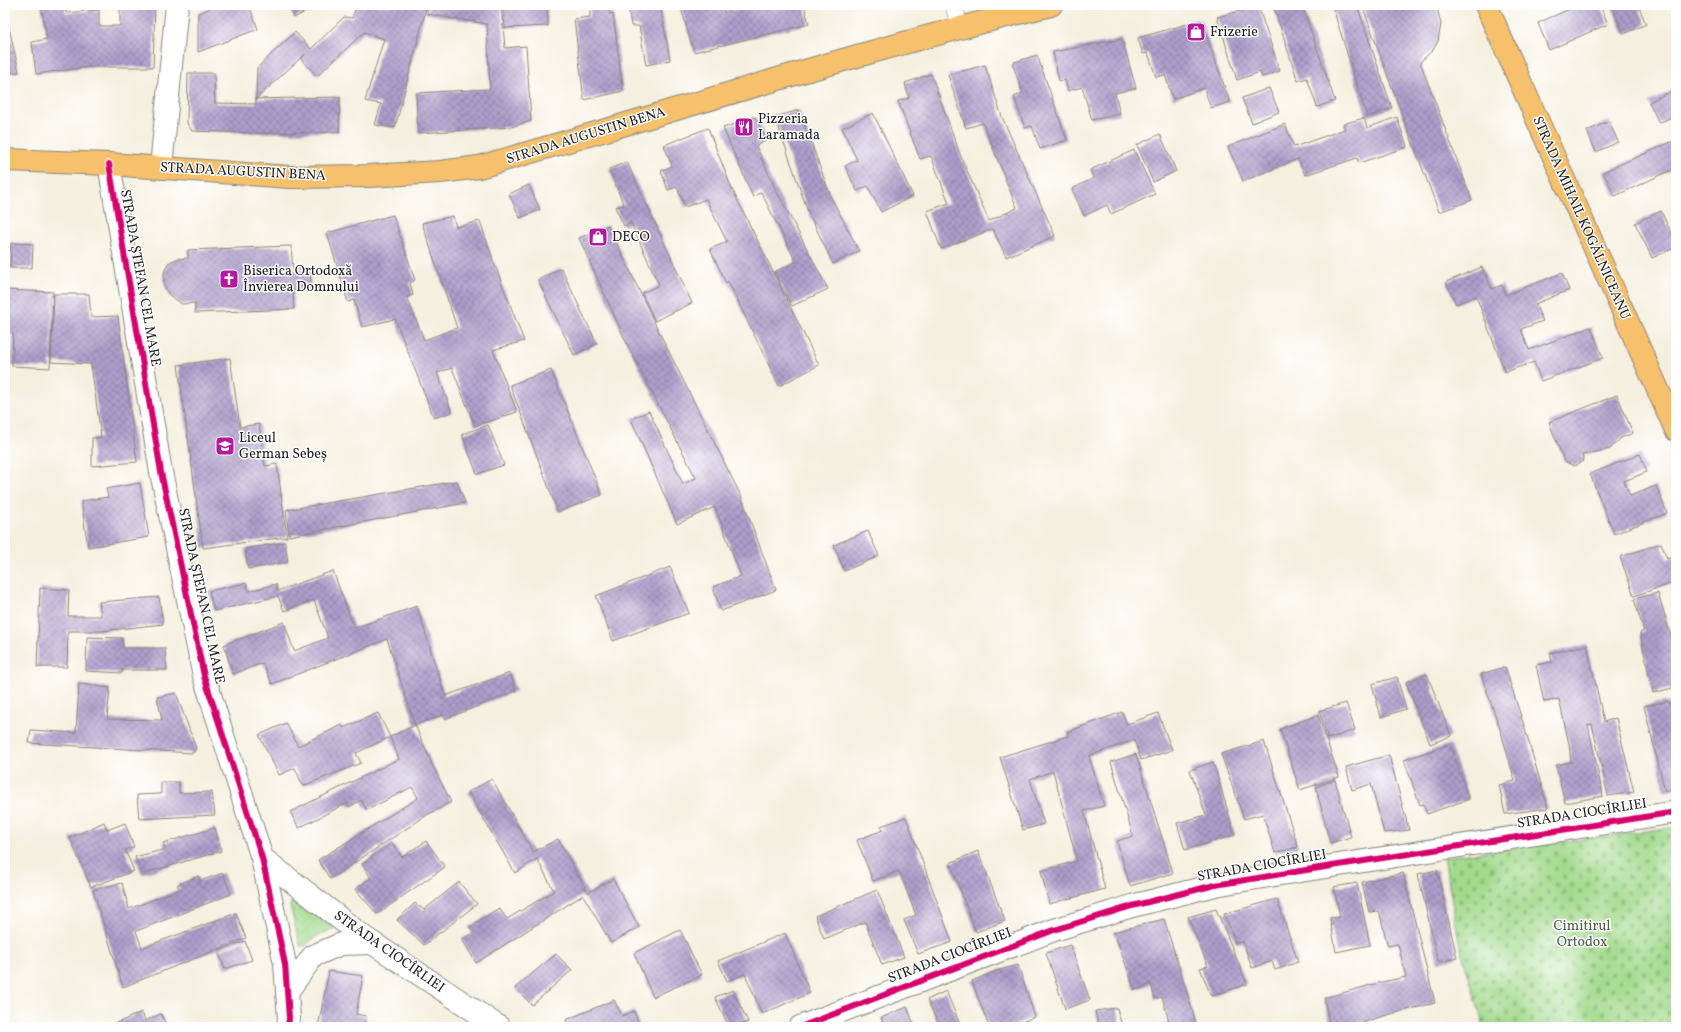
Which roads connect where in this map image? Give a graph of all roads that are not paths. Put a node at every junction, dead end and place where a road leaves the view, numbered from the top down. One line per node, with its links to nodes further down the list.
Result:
1 (177, 5): 8 (street)
2 (954, 5): 5 (lane)
3 (1051, 5): 5 (main road, STRADA AUGUSTIN BENA)
4 (1486, 5): 9 (main road, STRADA MIHAIL KOGĂLNICEANU)
5 (959, 27): 8 (main road, STRADA AUGUSTIN BENA)
6 (5, 160): 7 (main road, STRADA AUGUSTIN BENA)
7 (109, 164): 8 (main road, STRADA AUGUSTIN BENA); 11 (street, STRADA ȘTEFAN CEL MARE)
8 (161, 167)
9 (1676, 430)
10 (1676, 812): 16 (street, STRADA CIOCÎRLIEI)
11 (262, 858): 12 (street, STRADA CIOCÎRLIEI); 13 (street, STRADA ȘTEFAN CEL MARE)
12 (372, 943): 13 (street); 15 (street, STRADA CIOCÎRLIEI)
13 (287, 992): 14 (street, STRADA ȘTEFAN CEL MARE)
14 (288, 1027)
15 (499, 1027)
16 (800, 1027)

